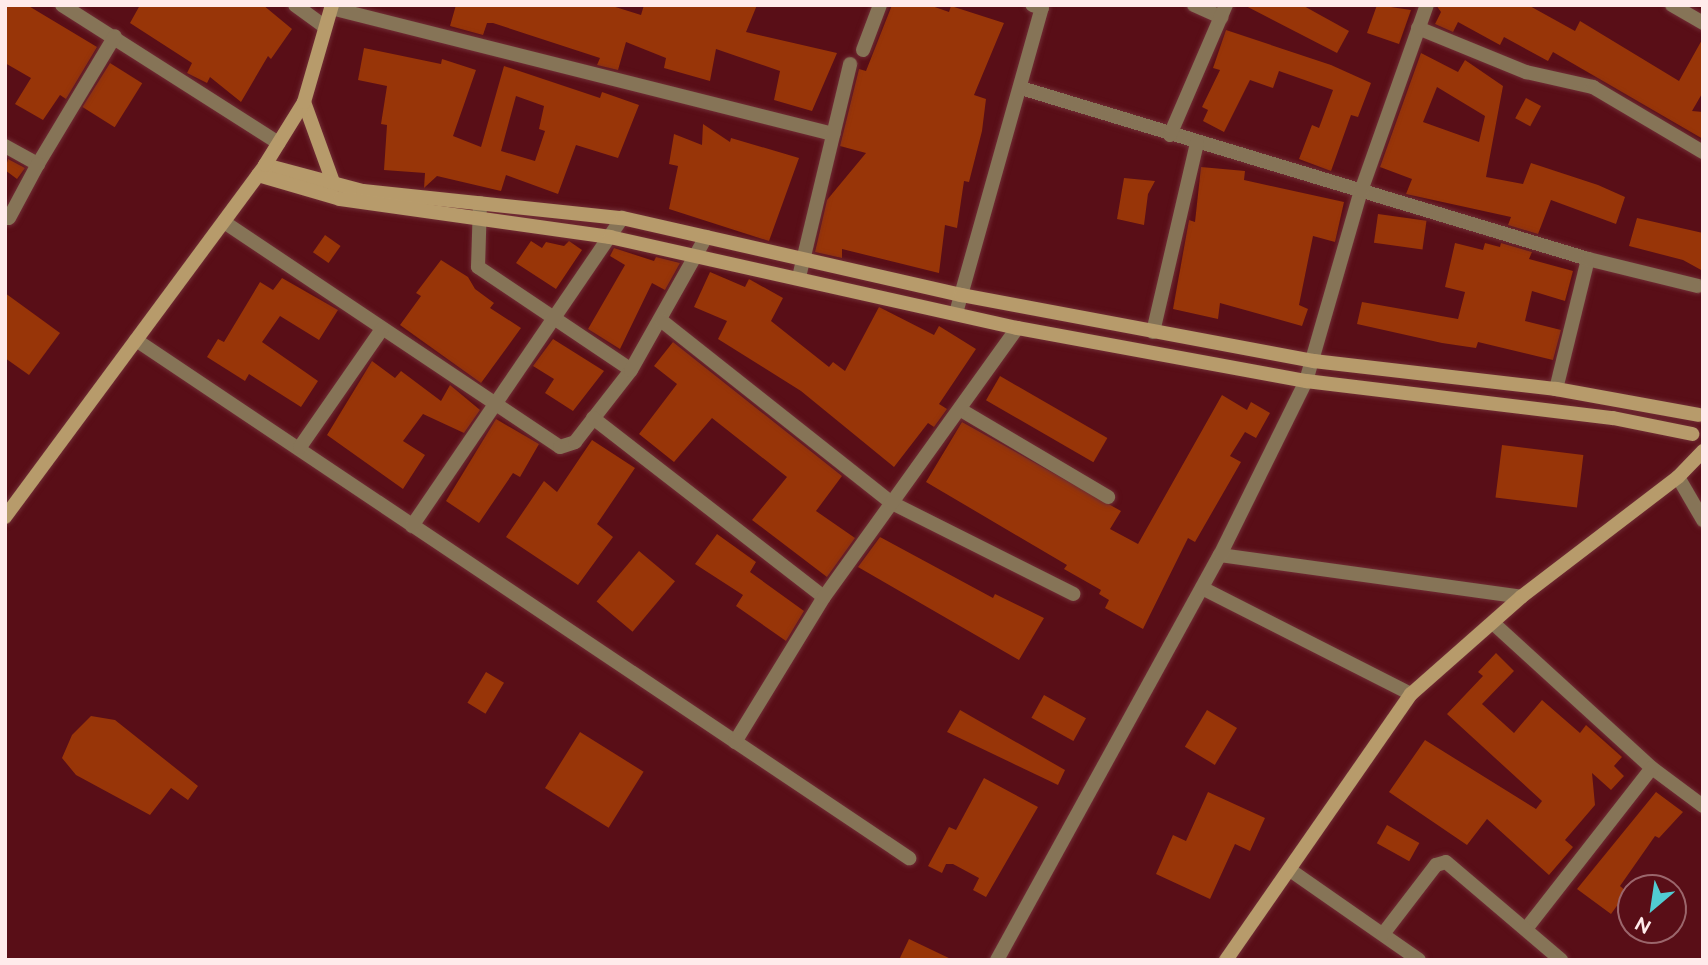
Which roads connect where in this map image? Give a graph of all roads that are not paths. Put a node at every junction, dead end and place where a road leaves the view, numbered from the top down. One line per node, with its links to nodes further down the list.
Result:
1 (62, 5): 13 (street)
2 (295, 5): 11 (street)
3 (880, 5): 14 (street)
4 (1194, 5): 9 (street)
5 (1427, 5): 12 (street)
6 (1672, 5): 10 (street)
7 (331, 6): 11 (street); 18 (street)
8 (1039, 6): 16 (street)
9 (1224, 11): 19 (street)
10 (1703, 23)
11 (325, 27): 17 (street)
12 (1418, 28): 23 (street); 27 (street)
13 (115, 36): 20 (street); 24 (street)
14 (863, 50)
15 (850, 64): 18 (street)
16 (1021, 88): 19 (street); 40 (street)
17 (304, 102): 20 (street); 26 (street)
18 (833, 134): 37 (street)
19 (1170, 135): 21 (street)
20 (279, 143): 25 (street)
21 (1198, 143): 27 (street); 46 (street)
22 (5, 146): 24 (street)
23 (1703, 152)
24 (38, 164): 29 (street)
25 (261, 170): 26 (street); 31 (street); 32 (street)
26 (334, 185): 28 (street)
27 (1361, 191): 36 (street); 48 (street)
28 (480, 203): 30 (street); 31 (street)
29 (9, 218)
30 (622, 218): 33 (street); 34 (street)
31 (477, 219): 33 (street); 42 (street)
32 (224, 222): 45 (street); 47 (street)
33 (610, 237): 35 (street); 42 (street)
34 (706, 237): 35 (street); 37 (street)
35 (697, 254): 38 (street); 43 (street)
36 (1588, 258): 39 (street); 51 (street)
37 (803, 259): 38 (street); 40 (street)
38 (799, 277): 41 (street)
39 (1698, 286)
40 (961, 295): 41 (street); 46 (street)
41 (956, 313): 44 (street)
42 (554, 319): 49 (street); 53 (street)
43 (662, 321): 49 (street); 63 (street)
44 (1017, 328): 50 (street); 54 (street)
45 (382, 329): 53 (street); 59 (street)
46 (1153, 332): 48 (street)
47 (136, 340): 59 (street); 64 (street)
48 (1314, 362): 50 (street); 51 (street)
49 (631, 370): 56 (street)
50 (1306, 381): 57 (street); 67 (street)
51 (1556, 389): 52 (street)
52 (1615, 400): 55 (street); 57 (street)
53 (496, 406): 56 (street); 66 (street)
54 (961, 410): 62 (street); 63 (street)
55 (1701, 414): 58 (street)
56 (593, 418): 70 (street)
57 (1613, 418): 58 (street)
58 (1698, 439)
59 (300, 447): 66 (street)
60 (1703, 451): 61 (street)
61 (1678, 477): 65 (street); 71 (street)
62 (1108, 497)
63 (892, 503): 69 (street); 70 (street)
64 (5, 517)
65 (1703, 520)
66 (412, 526): 74 (street)
67 (1220, 555): 68 (street); 71 (street)
68 (1202, 588): 73 (street); 81 (street)
69 (1074, 594)
70 (824, 597): 74 (street)
71 (1521, 597): 72 (street)
72 (1493, 623): 73 (street); 75 (street)
73 (1411, 694): 78 (street)
74 (736, 742): 77 (street)
75 (1652, 768): 76 (street); 79 (street)
76 (1703, 806)
77 (909, 858)
78 (1290, 870): 80 (street); 82 (street)
79 (1526, 929): 80 (street); 84 (street)
80 (1383, 934): 83 (street)
81 (997, 960)
82 (1226, 960)
83 (1419, 960)
84 (1561, 960)

